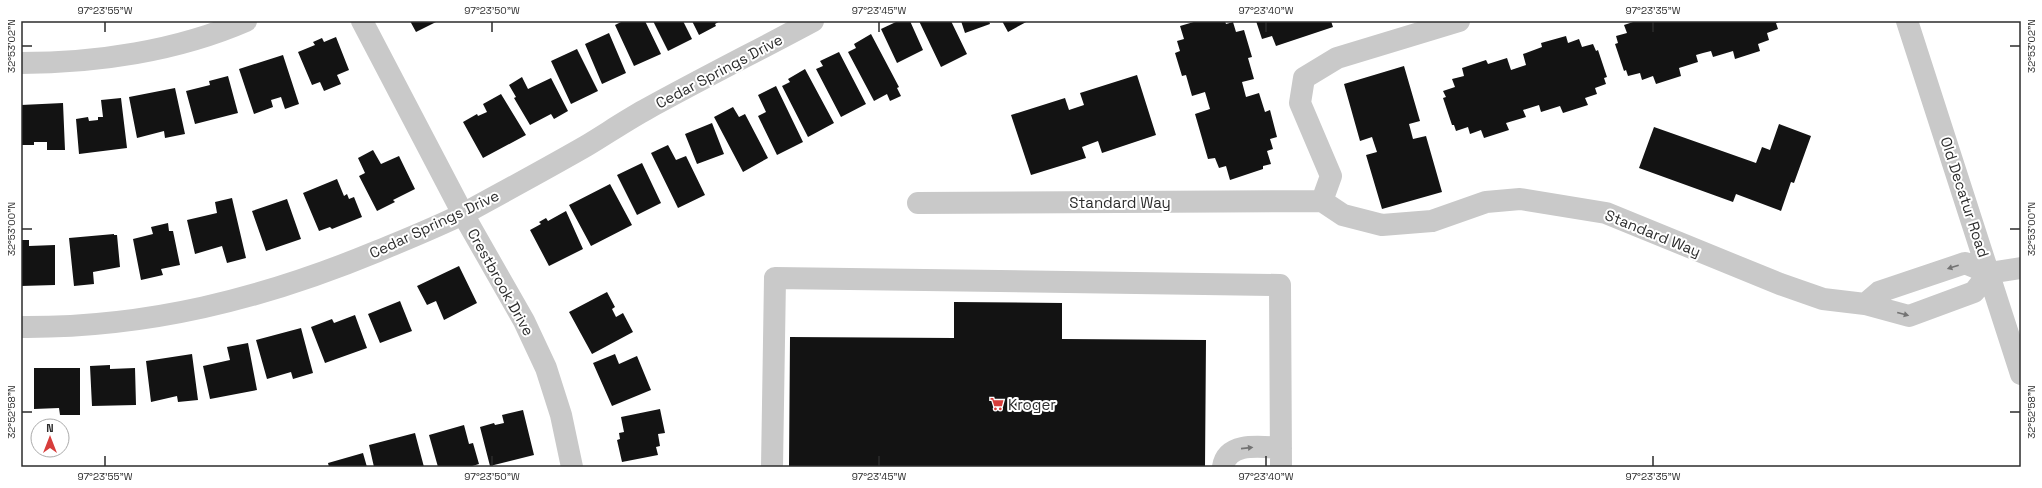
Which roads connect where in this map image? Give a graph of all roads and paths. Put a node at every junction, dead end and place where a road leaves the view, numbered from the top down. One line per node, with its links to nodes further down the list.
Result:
1 (246, 21): 6 (street)
2 (362, 21): 9 (street, Crestbrook Drive)
3 (813, 21): 9 (street, Cedar Springs Drive)
4 (1460, 21): 7 (street)
5 (1908, 21): 11 (street, Old Decatur Road)
6 (21, 63)
7 (1322, 201): 8 (street, Standard Way); 12 (street, Standard Way)
8 (918, 203)
9 (463, 214): 13 (street, Cedar Springs Drive); 16 (street, Crestbrook Drive)
10 (2021, 268): 11 (street)
11 (1989, 273): 12 (street, one-way to 12); 12 (street, Standard Way, one-way to 11); 14 (street, Old Decatur Road)
12 (1865, 304)
13 (21, 327)
14 (2021, 374)
15 (1281, 457): 17 (street); 18 (street, one-way to 15)
16 (572, 467)
17 (772, 467)
18 (1223, 467)

